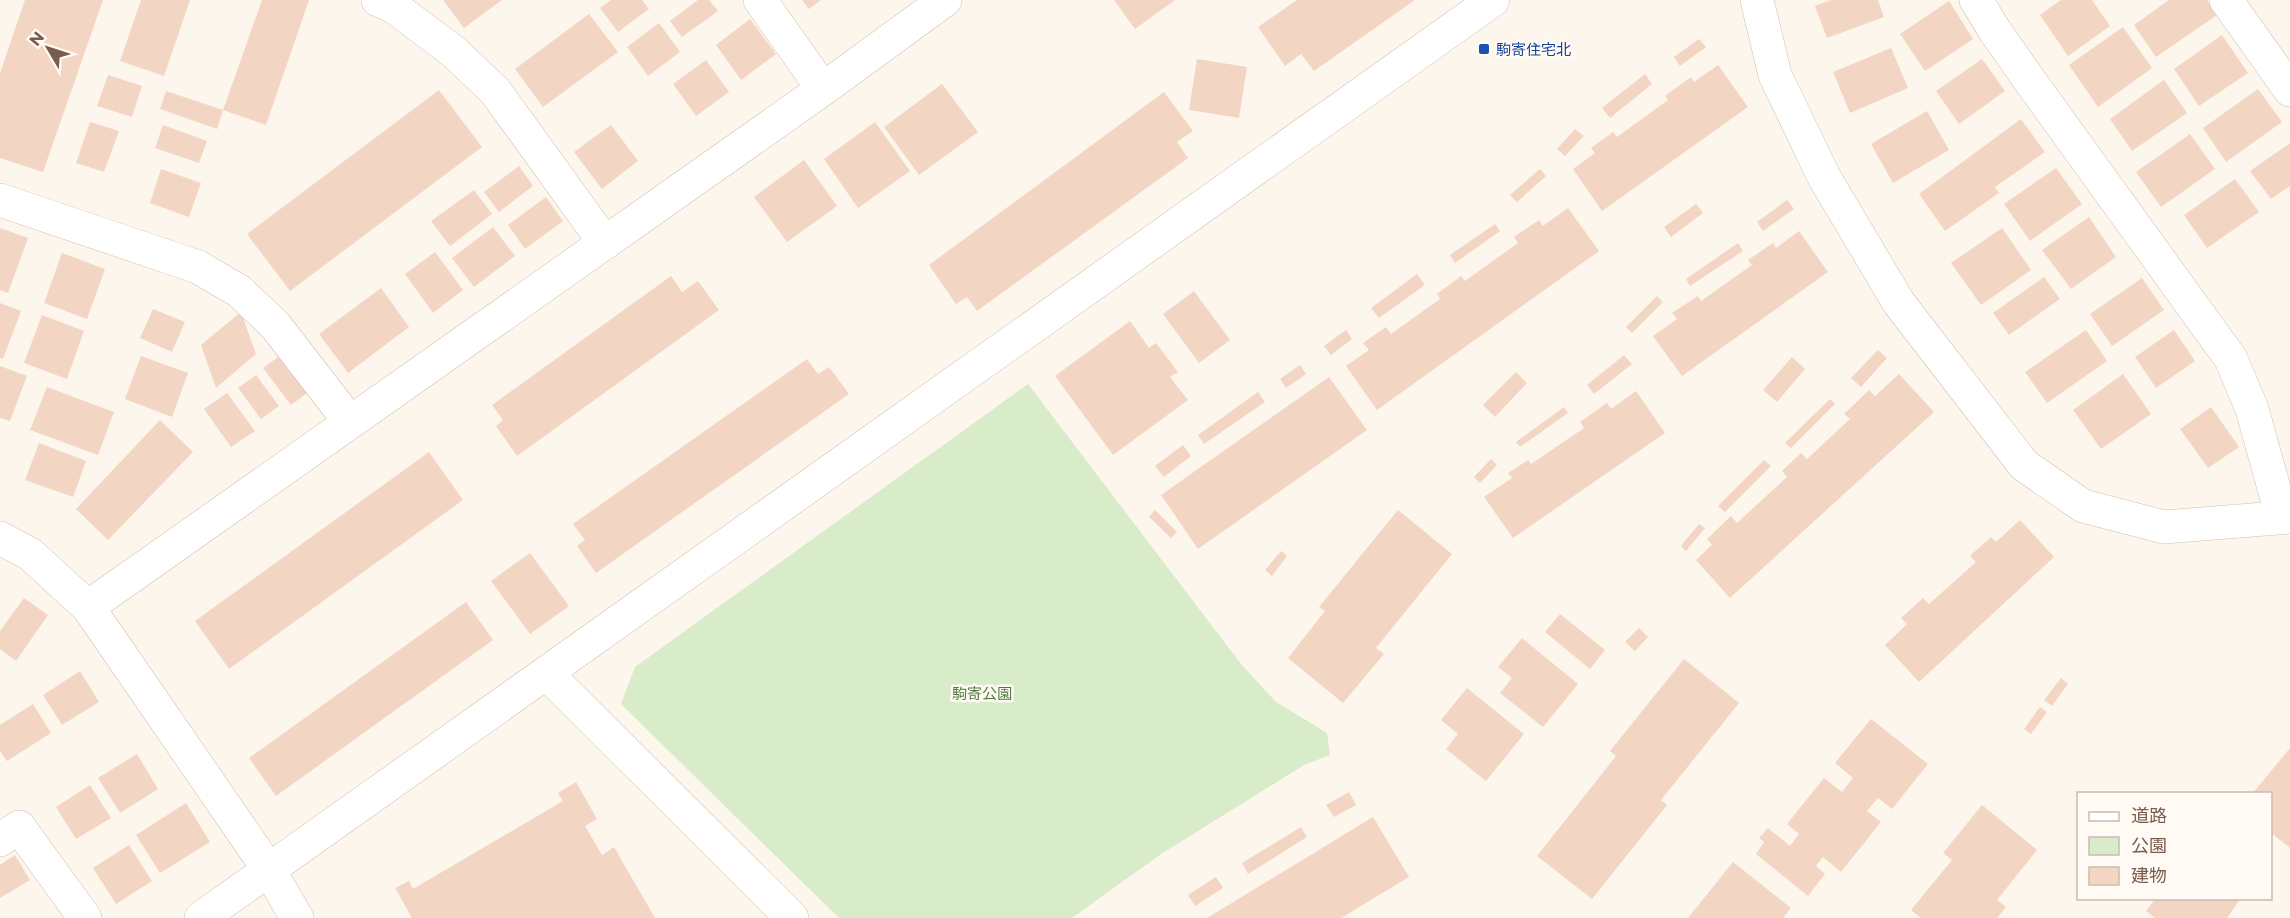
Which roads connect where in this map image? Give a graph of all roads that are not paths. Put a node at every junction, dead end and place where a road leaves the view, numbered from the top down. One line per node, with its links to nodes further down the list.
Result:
1 (378, 0): 11 (street)
2 (760, 0): 8 (street)
3 (945, 0): 8 (street)
4 (1493, 0): 16 (street)
5 (1757, 0): 13 (street)
6 (1976, 0): 13 (street)
7 (2226, 0): 9 (street)
8 (823, 89): 11 (street)
9 (2290, 90)
10 (0, 200): 12 (street)
11 (605, 243): 12 (street)
12 (350, 422): 15 (street)
13 (2286, 517)
14 (0, 538): 15 (street)
15 (88, 607): 18 (street)
16 (546, 674): 18 (street); 22 (street)
17 (0, 840): 19 (street)
18 (269, 870): 20 (street); 21 (street)
19 (85, 918)
20 (201, 918)
21 (297, 918)
22 (792, 918)

